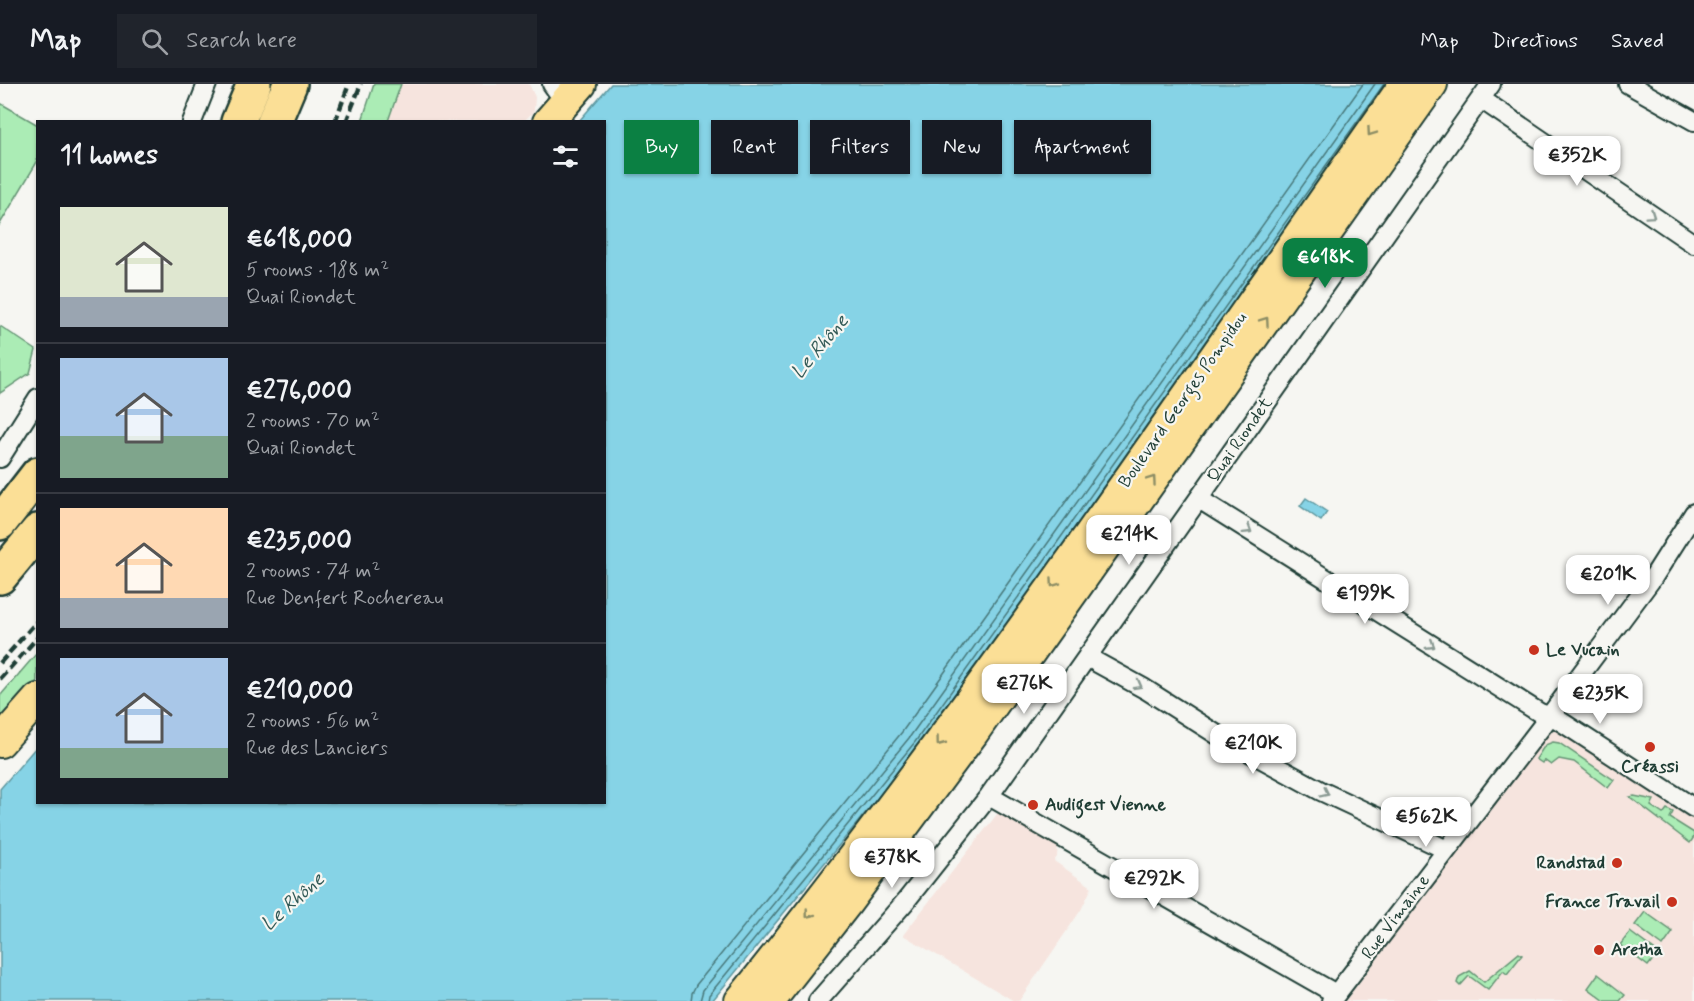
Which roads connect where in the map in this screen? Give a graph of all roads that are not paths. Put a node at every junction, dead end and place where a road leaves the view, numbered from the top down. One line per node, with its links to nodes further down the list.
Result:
1 (207, 84): 9 (street)
2 (254, 84): 10 (highway)
3 (290, 84): 11 (highway)
4 (1405, 84): 30 (main road, Boulevard Georges Pompidou, one-way to 30)
5 (1432, 84): 31 (main road, Boulevard Georges Pompidou, one-way to 5)
6 (1491, 84): 8 (street, Quai Riondet)
7 (1628, 84): 12 (street)
8 (1480, 99): 13 (street, one-way to 13); 17 (street, Quai Riondet)
9 (193, 120)
10 (239, 120)
11 (275, 120)
12 (1694, 121)
13 (1694, 244)
14 (36, 401): 15 (street)
15 (0, 458)
16 (36, 477): 19 (highway)
17 (1199, 499): 22 (street, Quai Riondet); 24 (street, one-way to 24)
18 (1694, 513): 24 (street, Rue Vimaine)
19 (0, 523)
20 (36, 533): 21 (highway)
21 (0, 577)
22 (1088, 655): 26 (street, Quai Riondet); 28 (street, one-way to 28)
23 (36, 701): 25 (main road)
24 (1549, 717): 27 (street); 28 (street, Rue Vimaine)
25 (0, 742)
26 (989, 796): 29 (street); 32 (street, Quai Riondet)
27 (1694, 808)
28 (1447, 850): 29 (street, Rue Vimaine)
29 (1334, 998)
30 (740, 1001)
31 (770, 1001)
32 (818, 1001)

